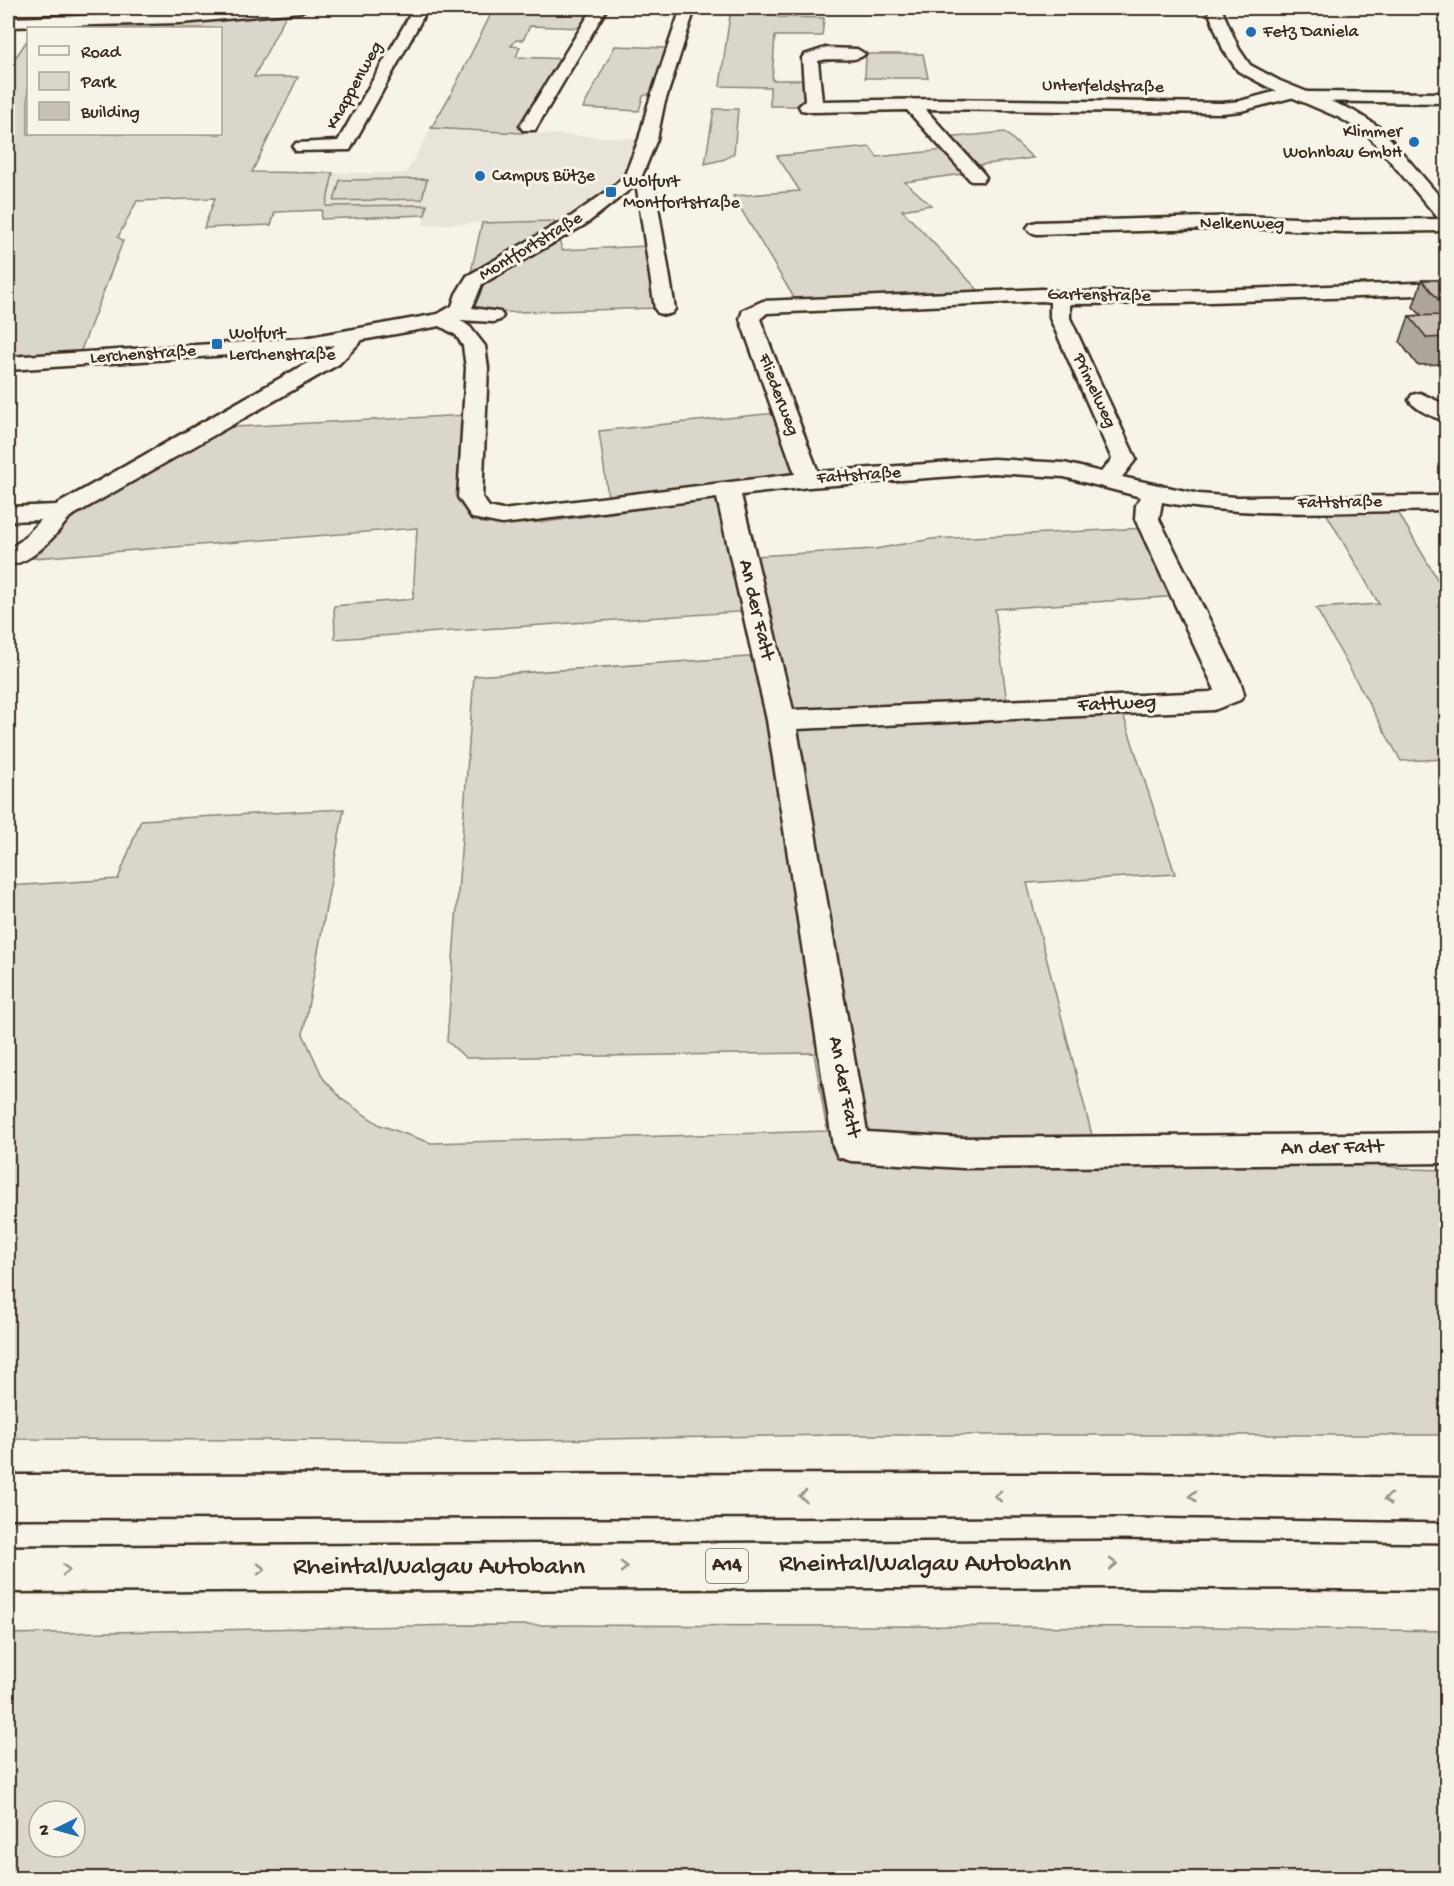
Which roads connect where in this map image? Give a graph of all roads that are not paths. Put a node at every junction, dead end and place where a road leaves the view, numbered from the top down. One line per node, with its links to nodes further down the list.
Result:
1 (300, 8): 6 (main road)
2 (421, 8): 12 (main road, Knappenweg)
3 (600, 8): 11 (main road)
4 (688, 8): 14 (main road, Montfortstraße)
5 (1215, 8): 8 (main road)
6 (8, 23)
7 (857, 54): 10 (main road, Unterfeldstraße)
8 (1299, 94): 9 (main road); 10 (main road, Unterfeldstraße); 15 (main road)
9 (1446, 98)
10 (912, 105): 13 (main road)
11 (529, 126)
12 (302, 147)
13 (977, 177)
14 (630, 181): 20 (main road); 22 (main road, Montfortstraße)
15 (1446, 215)
16 (1446, 225): 17 (main road, Nelkenweg)
17 (1037, 228)
18 (1446, 288): 19 (main road, Gartenstraße)
19 (1060, 298): 21 (main road, Gartenstraße); 28 (main road, Primelweg)
20 (665, 309)
21 (753, 312): 29 (main road, Fliederweg)
22 (451, 316): 23 (main road); 24 (main road); 30 (main road, Fattstraße)
23 (493, 316)
24 (351, 337): 25 (main road, Lerchenstraße); 33 (main road)
25 (8, 363)
26 (1420, 400): 27 (main road)
27 (1446, 414)
28 (1108, 479): 29 (main road, Fattstraße); 31 (main road, Fattstraße)
29 (809, 480): 30 (main road, Fattstraße)
30 (727, 489): 36 (main road, An der Fatt)
31 (1155, 493): 32 (main road, Fattstraße); 36 (main road, Fattweg)
32 (1446, 503)
33 (61, 512): 34 (main road); 35 (main road)
34 (8, 514)
35 (10, 560)
36 (781, 720): 37 (main road, An der Fatt)
37 (1444, 1143)
38 (8, 1497): 39 (main road, one-way to 38)
39 (1446, 1500)
40 (1446, 1568): 41 (main road, Rheintal/Walgau Autobahn / A14, one-way to 40)
41 (8, 1570)

